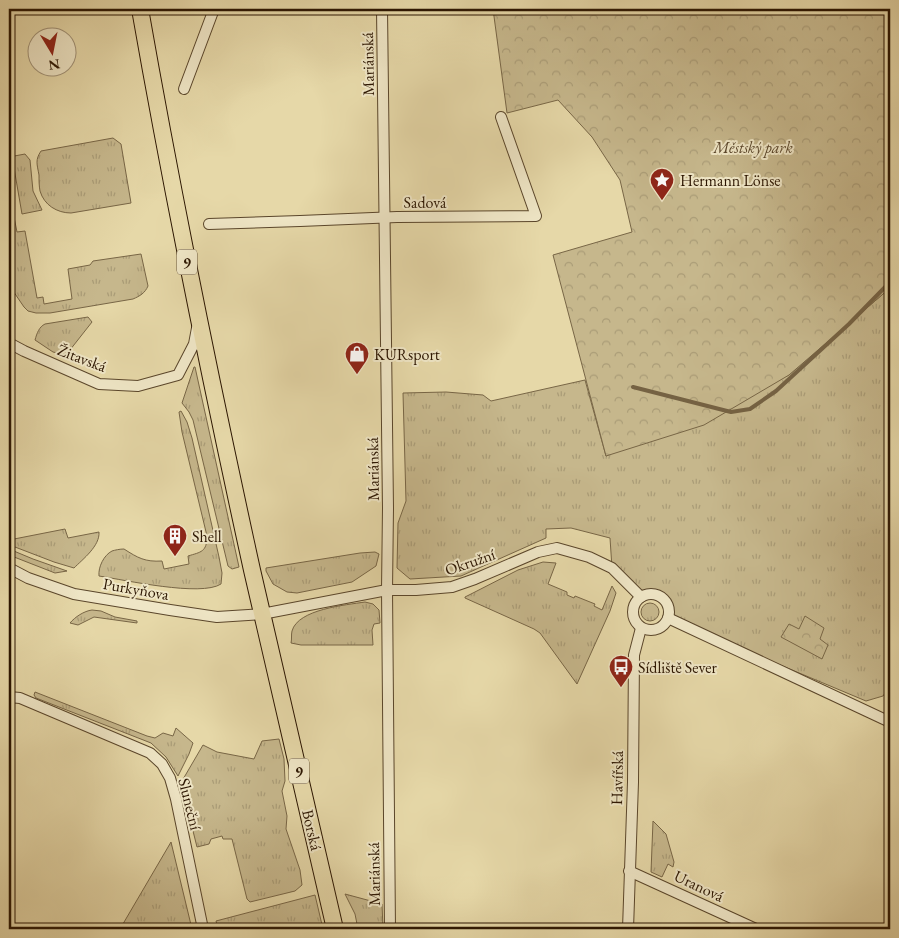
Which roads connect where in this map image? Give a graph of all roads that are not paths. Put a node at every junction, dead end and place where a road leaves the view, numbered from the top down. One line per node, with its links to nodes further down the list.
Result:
1 (140, 9): 8 (main road, 9)
2 (214, 9): 4 (street)
3 (382, 9): 6 (street, Mariánská)
4 (184, 89)
5 (501, 117): 6 (street, Sadová)
6 (385, 218): 7 (street, Sadová); 11 (street, Mariánská)
7 (209, 224)
8 (199, 320): 9 (street, Žitavská); 13 (main road, 9)
9 (9, 343)
10 (9, 568): 13 (street, Purkyňova)
11 (388, 590): 12 (street, Okružní); 13 (street, Okružní); 21 (street, Mariánská)
12 (641, 597): 14 (street); 15 (street)
13 (262, 614): 20 (main road, Borská / 9)
14 (668, 618): 15 (street); 17 (street)
15 (641, 628): 18 (street, Havířská)
16 (9, 697): 19 (street, Sluneční)
17 (890, 722)
18 (629, 871): 22 (street, Havířská); 23 (street, Uranová)
19 (203, 929)
20 (335, 929)
21 (390, 929)
22 (628, 929)
23 (756, 929)

